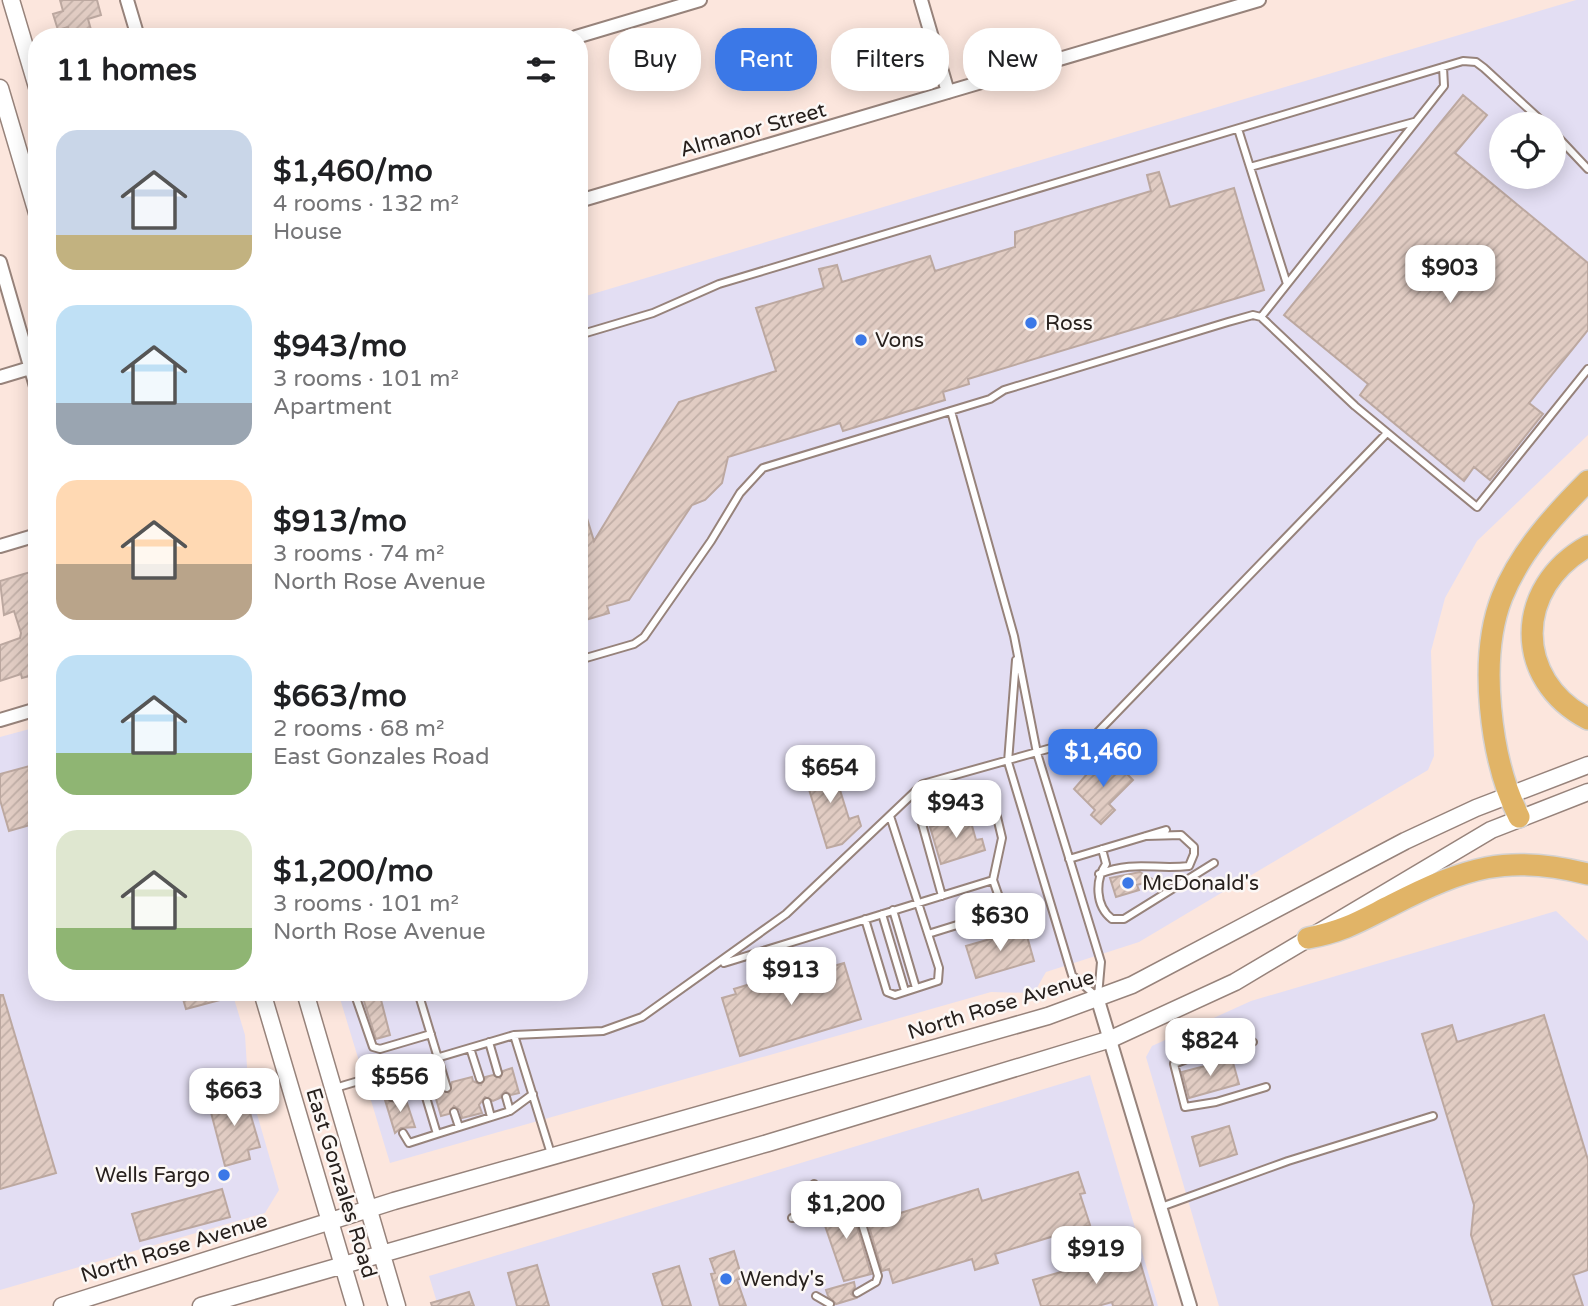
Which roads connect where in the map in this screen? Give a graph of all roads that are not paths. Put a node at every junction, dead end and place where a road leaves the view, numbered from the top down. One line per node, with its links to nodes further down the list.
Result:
1 (11, 0): 8 (main road)
2 (128, 0): 6 (street)
3 (700, 0): 7 (street)
4 (921, 0): 11 (street)
5 (1259, 0): 11 (street, Almanor Street)
6 (136, 28)
7 (588, 33)
8 (28, 57)
9 (1443, 67): 12 (lane); 13 (lane); 14 (lane)
10 (0, 88): 18 (main road)
11 (948, 92): 19 (street, Almanor Street)
12 (1532, 112)
13 (1416, 122): 16 (lane); 21 (lane)
14 (1238, 128): 16 (lane); 23 (lane)
15 (1566, 146): 17 (lane)
16 (1250, 167): 21 (lane)
17 (1588, 169)
18 (28, 183)
19 (588, 198)
20 (0, 262): 24 (street)
21 (1287, 284): 22 (lane)
22 (1261, 317): 28 (lane); 29 (lane)
23 (588, 332)
24 (28, 361)
25 (28, 369): 27 (street)
26 (1588, 369): 29 (lane)
27 (0, 377)
28 (951, 411): 34 (lane); 35 (lane)
29 (1387, 433): 39 (lane)
30 (1588, 481): 43 (highway)
31 (28, 538): 32 (street)
32 (0, 546)
33 (1588, 546): 37 (highway)
34 (1017, 655): 39 (lane); 40 (lane)
35 (588, 657)
36 (28, 712): 38 (street)
37 (1588, 719)
38 (0, 720)
39 (1037, 753): 40 (lane); 49 (lane)
40 (1008, 762): 44 (lane); 64 (lane)
41 (1588, 765): 43 (main road, North Rose Avenue)
42 (1588, 792): 45 (main road)
43 (1507, 794): 45 (highway); 64 (main road, North Rose Avenue)
44 (890, 816): 55 (lane); 61 (lane)
45 (1519, 817): 60 (main road)
46 (1166, 830): 47 (lane)
47 (1146, 836): 48 (lane); 51 (lane)
48 (1102, 849): 49 (lane); 51 (lane)
49 (1069, 859): 64 (lane)
50 (1214, 863): 51 (lane)
51 (1099, 874)
52 (1588, 874): 60 (highway)
53 (993, 880): 54 (lane); 54 (lane); 59 (lane)
54 (942, 896): 55 (lane)
55 (919, 903): 56 (lane); 59 (lane)
56 (893, 911): 57 (lane); 62 (lane)
57 (882, 914): 58 (lane); 63 (lane)
58 (865, 919): 61 (lane); 63 (lane)
59 (928, 934): 62 (lane)
60 (1308, 937): 71 (main road)
61 (716, 966): 70 (lane)
62 (916, 988): 63 (lane)
63 (905, 991)
64 (1097, 998): 71 (street); 94 (main road, North Rose Avenue)
65 (265, 1001): 100 (main road, East Gonzales Road)
66 (308, 1001): 82 (main road, East Gonzales Road)
67 (357, 1001): 69 (lane)
68 (421, 1001): 69 (lane)
69 (431, 1034): 75 (lane)
70 (514, 1035): 72 (lane); 83 (lane)
71 (1111, 1039): 96 (street); 101 (main road)
72 (489, 1042): 74 (lane); 78 (lane)
73 (1253, 1042): 80 (lane)
74 (470, 1048): 75 (lane); 79 (lane)
75 (438, 1058): 76 (lane); 81 (lane)
76 (416, 1064): 77 (lane); 93 (lane)
77 (385, 1073): 82 (lane); 84 (lane)
78 (498, 1073)
79 (480, 1079)
80 (1266, 1087)
81 (447, 1088)
82 (334, 1089): 97 (main road, East Gonzales Road)
83 (533, 1094): 87 (lane); 94 (lane)
84 (392, 1097)
85 (506, 1097): 87 (lane)
86 (487, 1102): 90 (lane)
87 (510, 1111): 90 (lane)
88 (454, 1112): 91 (lane)
89 (1433, 1116): 96 (lane)
90 (491, 1117): 91 (lane)
91 (459, 1127): 93 (lane)
92 (403, 1133): 93 (lane)
93 (437, 1134)
94 (552, 1157): 97 (main road, North Rose Avenue)
95 (814, 1184): 103 (lane)
96 (1161, 1208): 108 (street)
97 (368, 1209): 100 (main road, North Rose Avenue); 101 (main road, East Gonzales Road)
98 (820, 1212): 99 (lane)
99 (792, 1218)
100 (330, 1222): 102 (main road, East Gonzales Road); 104 (main road, North Rose Avenue)
101 (381, 1253): 102 (main road); 107 (main road, East Gonzales Road)
102 (343, 1264): 105 (main road); 106 (main road, East Gonzales Road)
103 (857, 1293)
104 (62, 1306)
105 (201, 1306)
106 (355, 1306)
107 (397, 1306)
108 (1191, 1306)

